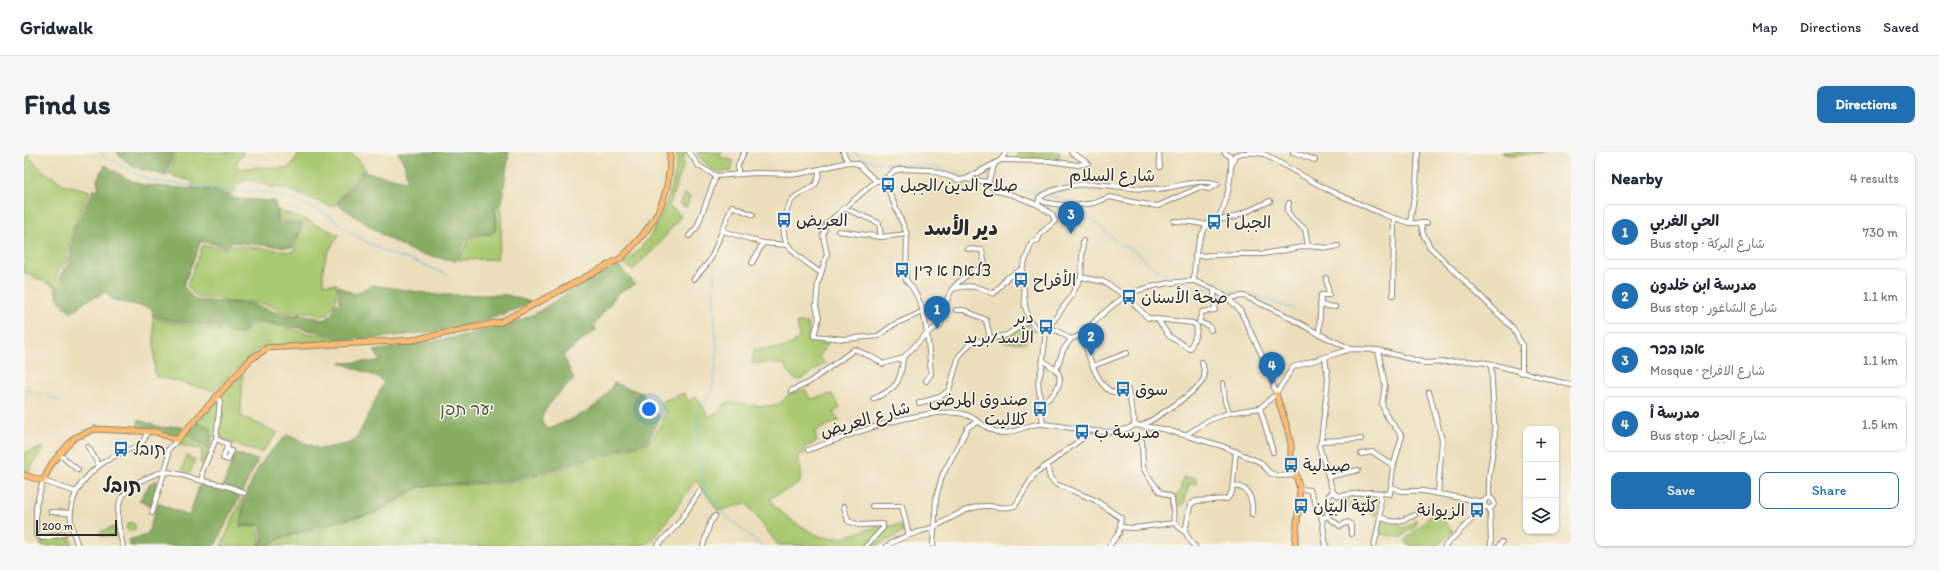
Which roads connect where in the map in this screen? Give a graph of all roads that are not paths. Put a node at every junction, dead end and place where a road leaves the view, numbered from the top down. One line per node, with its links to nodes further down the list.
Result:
1 (670, 152): 95 (main road)
2 (689, 152): 23 (street)
3 (744, 152): 22 (street)
4 (843, 152): 17 (street)
5 (1006, 152): 15 (street)
6 (1071, 152): 15 (street)
7 (1159, 152): 20 (street)
8 (1224, 152): 14 (street)
9 (1233, 152): 14 (street)
10 (1252, 152): 13 (street); 19 (street)
11 (1293, 152): 16 (street)
12 (1418, 152): 38 (street)
13 (1262, 153): 34 (street)
14 (1231, 157): 19 (street)
15 (1001, 160): 18 (street)
16 (1315, 160)
17 (848, 162): 21 (street); 26 (street)
18 (995, 163): 24 (street); 27 (street)
19 (1232, 165): 35 (street)
20 (1160, 167)
21 (819, 170): 22 (street); 48 (street)
22 (738, 174): 23 (street)
23 (716, 176): 44 (street)
24 (966, 179): 25 (street); 27 (street)
25 (884, 180): 26 (street); 43 (street)
26 (876, 181): 32 (street)
27 (988, 182): 31 (street)
28 (1039, 198): 28 (street, شارع السلام); 31 (street)
29 (1270, 201): 35 (street)
30 (1289, 203): 49 (street)
31 (1038, 204): 54 (street)
32 (844, 208): 45 (street); 55 (street)
33 (753, 215): 41 (street)
34 (1394, 218): 38 (street); 62 (street)
35 (1216, 220): 40 (street)
36 (1174, 221): 40 (street)
37 (1427, 222): 39 (street)
38 (1410, 223): 39 (street)
39 (1421, 223): 88 (street)
40 (1207, 225): 52 (street)
41 (722, 231): 47 (street); 58 (street)
42 (838, 231): 45 (street)
43 (907, 234): 45 (street); 68 (street)
44 (689, 236)
45 (880, 237)
46 (1083, 241): 56 (street)
47 (763, 243): 48 (street); 53 (street)
48 (787, 245): 55 (street)
49 (1308, 246): 50 (street); 52 (street)
50 (1338, 246)
51 (968, 249): 60 (street)
52 (1194, 256): 59 (street)
53 (752, 263)
54 (1022, 270): 60 (street); 69 (street)
55 (821, 273): 68 (street)
56 (1081, 277): 63 (street); 72 (street)
57 (1326, 278): 65 (street)
58 (694, 279)
59 (1194, 281): 61 (street); 63 (street)
60 (952, 289): 74 (street)
61 (1214, 289): 64 (street); 71 (street)
62 (1393, 295)
63 (1126, 296): 70 (street); 73 (street)
64 (1230, 300): 75 (street); 94 (street)
65 (1320, 305): 66 (street); 75 (street)
66 (1336, 307)
67 (956, 310): 76 (street)
68 (922, 312): 74 (street)
69 (1029, 320): 72 (street); 76 (street)
70 (1158, 320): 70 (street)
71 (1211, 330)
72 (1046, 331): 77 (street); 83 (street)
73 (1086, 333): 77 (street); 86 (street)
74 (926, 334): 81 (street); 89 (street)
75 (1319, 334): 78 (street)
76 (990, 338): 97 (street)
77 (1071, 338): 87 (street)
78 (1351, 349): 79 (street); 82 (street)
79 (1378, 350): 85 (street); 122 (street)
80 (1127, 353): 86 (street)
81 (903, 358): 92 (street); 96 (street)
82 (1325, 358): 94 (street); 112 (street)
83 (1043, 360): 87 (street); 98 (street)
84 (1202, 362): 104 (street)
85 (1491, 364): 88 (street); 140 (street)
86 (1093, 366): 103 (street)
87 (1056, 371): 98 (street)
88 (1522, 373): 91 (street)
89 (926, 381)
90 (1223, 383): 100 (street)
91 (1571, 385)
92 (791, 391)
93 (1429, 392): 139 (street)
94 (1276, 394): 99 (street); 127 (main road)
95 (216, 397): 108 (street); 110 (main road)
96 (873, 398)
97 (919, 403)
98 (1041, 403): 102 (street)
99 (1260, 408): 100 (street); 117 (street)
100 (1229, 413): 107 (street)
101 (977, 422): 102 (street, شارع العريض); 115 (street, شارع العريض); 154 (street)
102 (1043, 424): 106 (street, شارع العريض)
103 (1135, 425): 104 (street, شارع العريض); 106 (street, شارع العريض)
104 (1142, 426): 107 (street, شارع العريض)
105 (147, 432): 110 (main road); 118 (main road); 120 (street)
106 (1087, 432): 121 (street)
107 (1186, 435): 116 (street, شارع العريض)
108 (216, 439): 114 (street); 130 (street)
109 (1361, 439): 112 (street)
110 (176, 440): 125 (street)
111 (1142, 441): 153 (street)
112 (1321, 441): 128 (street)
113 (88, 447): 120 (street)
114 (226, 449)
115 (808, 450)
116 (1236, 451): 127 (street, شارع العريض); 131 (street)
117 (1273, 452)
118 (59, 454): 123 (street); 129 (main road)
119 (1361, 454): 122 (street)
120 (99, 465): 135 (street)
121 (1047, 466): 154 (street); 155 (street)
122 (1394, 466): 132 (street)
123 (78, 470)
124 (1358, 470): 128 (street)
125 (164, 472): 130 (street); 147 (street); 161 (street)
126 (24, 475): 129 (main road)
127 (1295, 475): 133 (main road)
128 (1328, 477): 136 (street)
129 (43, 481): 135 (street); 157 (street)
130 (204, 481): 137 (street)
131 (1233, 485): 148 (street); 156 (street)
132 (1391, 487): 138 (street); 139 (street)
133 (1300, 489): 152 (street); 169 (main road)
134 (700, 491): 162 (street)
135 (76, 492): 146 (street)
136 (1333, 492): 138 (street); 152 (street)
137 (244, 493)
138 (1379, 493): 151 (street)
139 (1438, 494): 141 (street)
140 (1489, 498): 141 (street); 144 (street)
141 (1484, 504): 144 (street); 172 (street)
142 (844, 506): 164 (street)
143 (872, 506): 159 (street)
144 (1490, 509): 173 (street)
145 (51, 512): 146 (street)
146 (70, 513): 160 (street)
147 (152, 513)
148 (1252, 514)
149 (1414, 515): 151 (street)
150 (715, 516): 163 (street)
151 (1381, 517): 171 (street)
152 (1325, 518): 158 (street); 170 (street)
153 (1174, 523): 155 (street); 156 (street)
154 (935, 526): 159 (street); 166 (street)
155 (1120, 527): 167 (street)
156 (1185, 532): 168 (street)
157 (64, 534)
158 (1351, 534)
159 (909, 535): 165 (street)
160 (78, 546)
161 (123, 546)
162 (657, 546)
163 (703, 546)
164 (866, 546)
165 (887, 546)
166 (934, 546)
167 (1109, 546)
168 (1193, 546)
169 (1295, 546)
170 (1326, 546)
171 (1374, 546)
172 (1445, 546)
173 (1491, 546)

